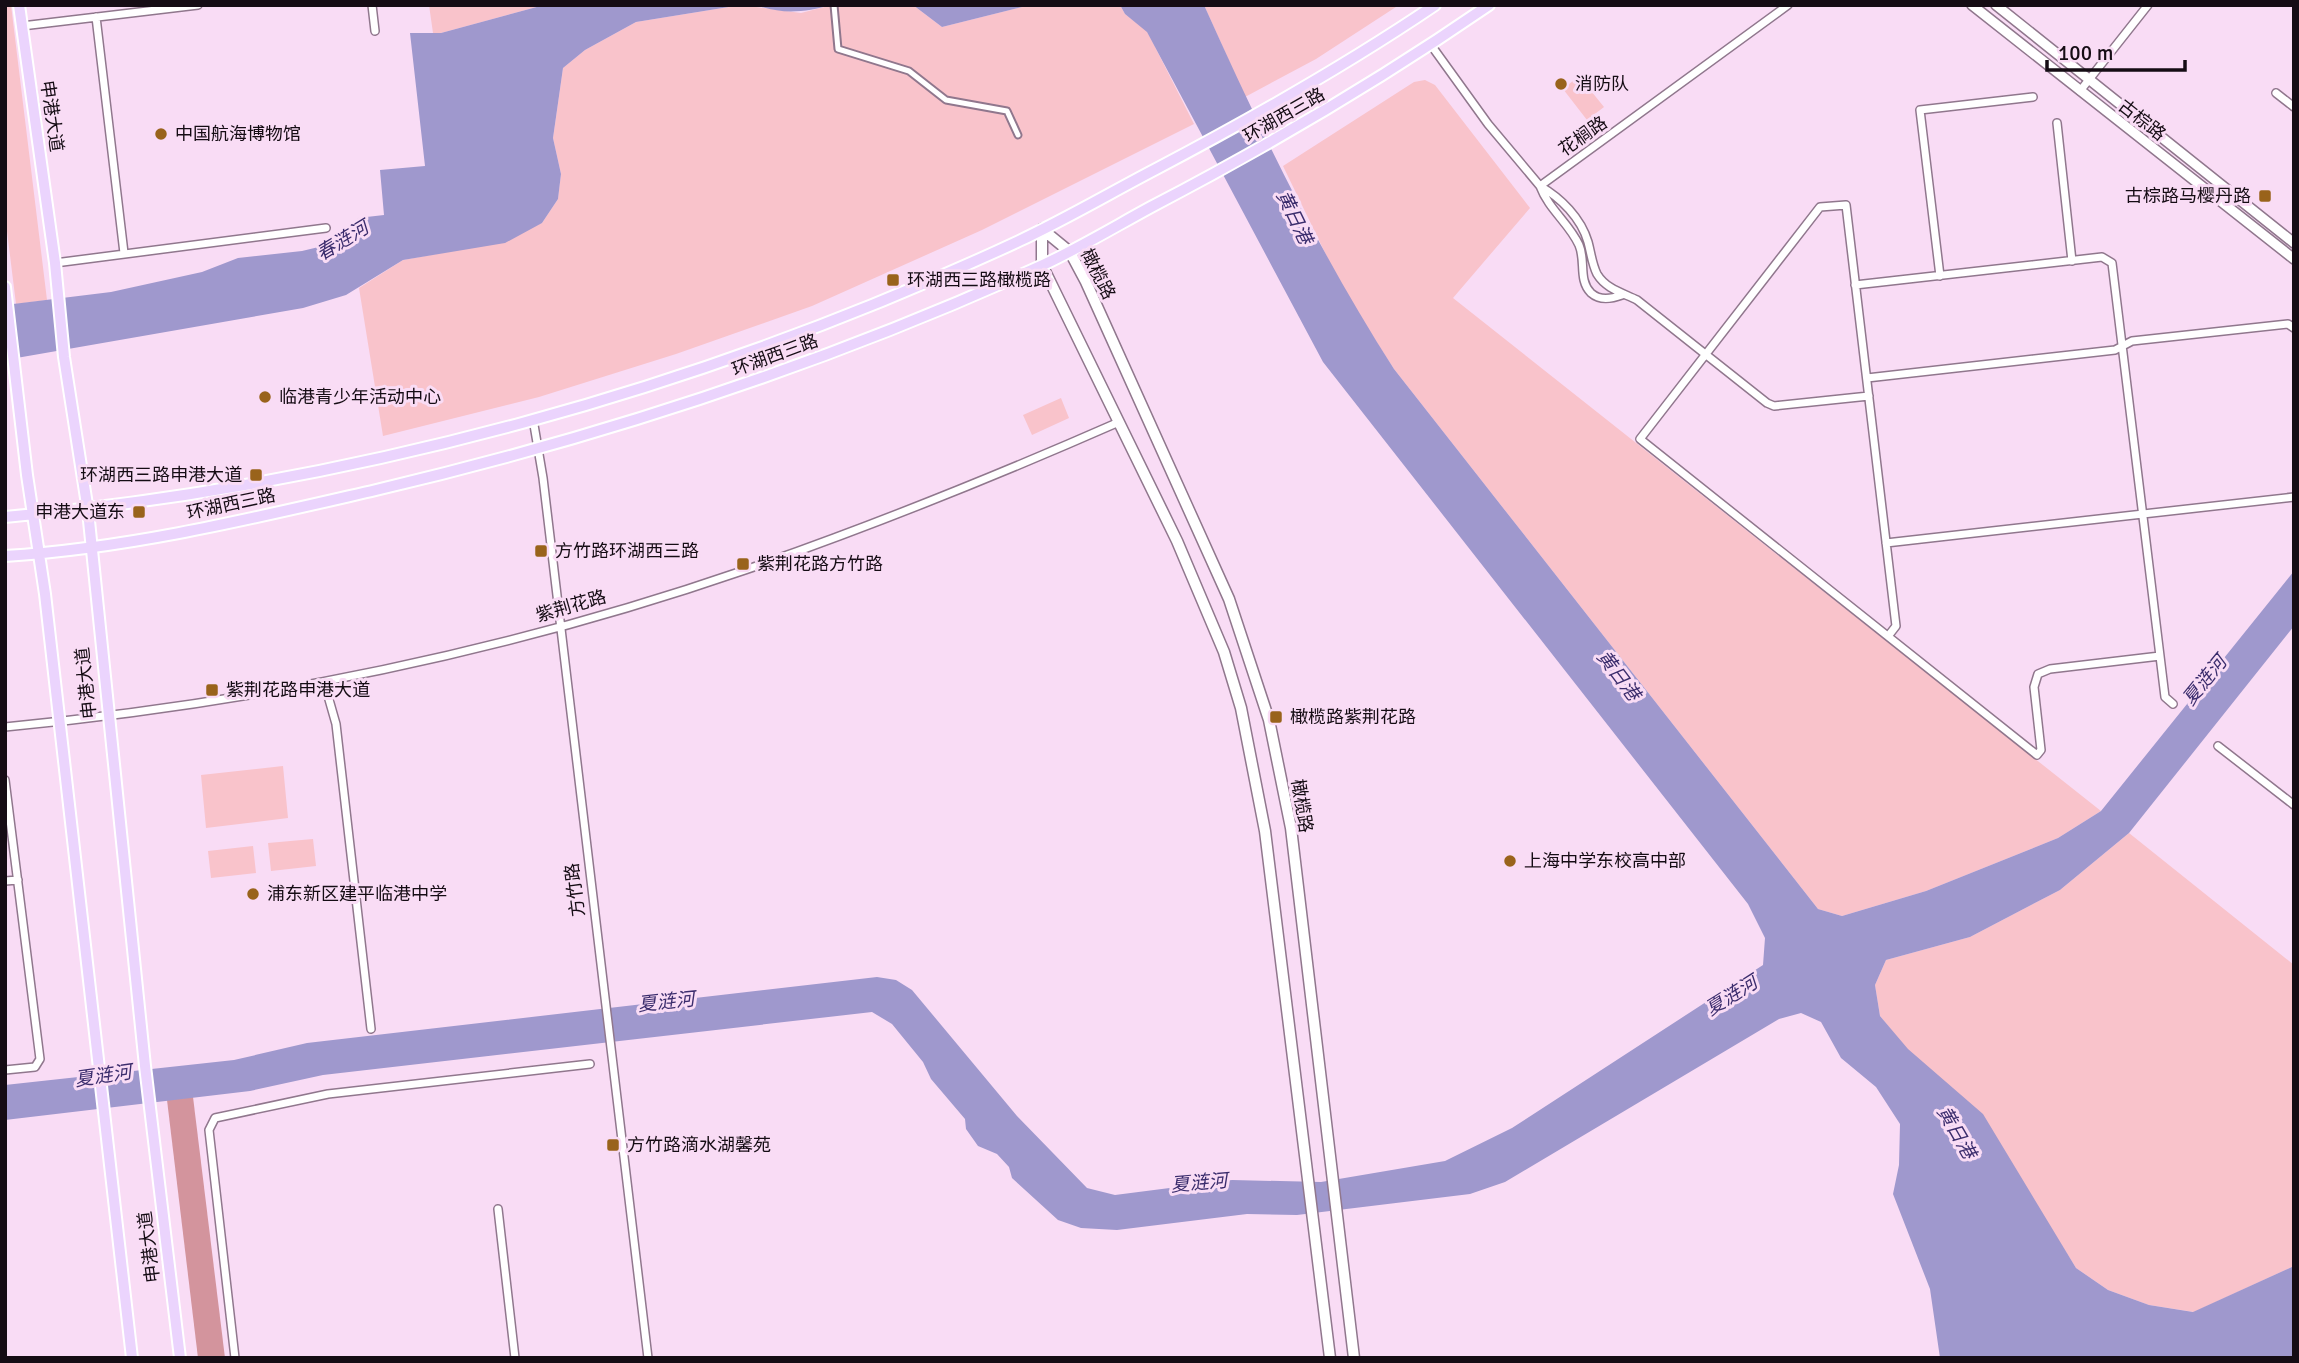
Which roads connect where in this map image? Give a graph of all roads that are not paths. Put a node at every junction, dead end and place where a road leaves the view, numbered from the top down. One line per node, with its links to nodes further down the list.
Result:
1 (19, 5): 12 (main road, 申港大道)
2 (198, 5): 11 (street)
3 (372, 5): 13 (street)
4 (834, 5): 21 (street)
5 (1435, 5): 24 (main road, 环湖西三路)
6 (1489, 5): 14 (main road, 环湖西三路)
7 (1788, 5): 22 (street, 花榈路)
8 (1972, 5): 16 (street, 古棕路)
9 (1996, 5): 15 (street, 古棕路)
10 (2148, 5): 15 (street)
11 (96, 18): 12 (street); 27 (street)
12 (22, 26): 30 (main road, 申港大道)
13 (375, 31)
14 (1431, 45): 22 (street); 26 (main road, 环湖西三路)
15 (2089, 80): 16 (street); 25 (street, 古棕路)
16 (2080, 91): 28 (street, 古棕路)
17 (2276, 93): 19 (street)
18 (2033, 97): 32 (street)
19 (2294, 107)
20 (2057, 123): 29 (street)
21 (1018, 135)
22 (1540, 186): 35 (street); 35 (street)
23 (326, 228): 27 (street)
24 (1042, 229): 26 (main road, 橄榄路); 31 (main road); 41 (main road, 环湖西三路)
25 (2294, 243)
26 (1070, 251): 31 (main road, 环湖西三路); 76 (main road, 橄榄路)
27 (124, 253): 30 (street)
28 (2294, 259)
29 (2072, 261): 32 (street); 37 (street)
30 (55, 263): 45 (main road, 申港大道)
31 (1042, 265): 42 (main road); 43 (main road, 环湖西三路)
32 (1940, 275): 33 (street)
33 (1856, 285): 38 (street); 39 (street)
34 (5, 287): 47 (main road, 申港大道)
35 (1622, 295): 38 (street)
36 (2294, 328): 37 (street)
37 (2123, 346): 39 (street); 46 (street)
38 (1704, 355): 40 (street); 54 (street)
39 (1867, 378): 40 (street)
40 (1869, 396): 49 (street)
41 (533, 419): 43 (street, 方竹路); 45 (main road, 环湖西三路)
42 (1119, 422): 53 (street, 紫荆花路); 75 (main road)
43 (537, 451): 50 (main road, 环湖西三路); 53 (street, 方竹路)
44 (2294, 497): 46 (street)
45 (88, 511): 47 (main road, 环湖西三路); 50 (main road, 申港大道)
46 (2143, 513): 49 (street); 55 (street)
47 (32, 515): 48 (main road, 环湖西三路); 51 (main road, 申港大道)
48 (5, 517)
49 (1886, 543): 54 (street)
50 (91, 547): 51 (main road, 环湖西三路); 58 (main road, 申港大道)
51 (38, 554): 52 (main road, 环湖西三路); 59 (main road, 申港大道)
52 (5, 556)
53 (560, 626): 56 (street, 紫荆花路); 74 (street, 方竹路)
54 (1889, 635): 55 (street)
55 (2160, 656): 57 (street)
56 (324, 682): 58 (street, 紫荆花路); 66 (street)
57 (2173, 704)
58 (107, 714): 59 (street, 紫荆花路); 71 (main road, 申港大道)
59 (59, 722): 60 (street, 紫荆花路); 70 (main road, 申港大道)
60 (5, 727)
61 (2218, 746): 63 (street)
62 (5, 780): 64 (street)
63 (2294, 805)
64 (18, 880): 65 (street); 68 (street)
65 (5, 881)
66 (371, 1029)
67 (590, 1064): 72 (street)
68 (5, 1070)
69 (498, 1209): 73 (street)
70 (132, 1358)
71 (180, 1358)
72 (235, 1358)
73 (515, 1358)
74 (648, 1358)
75 (1330, 1358)
76 (1354, 1358)

